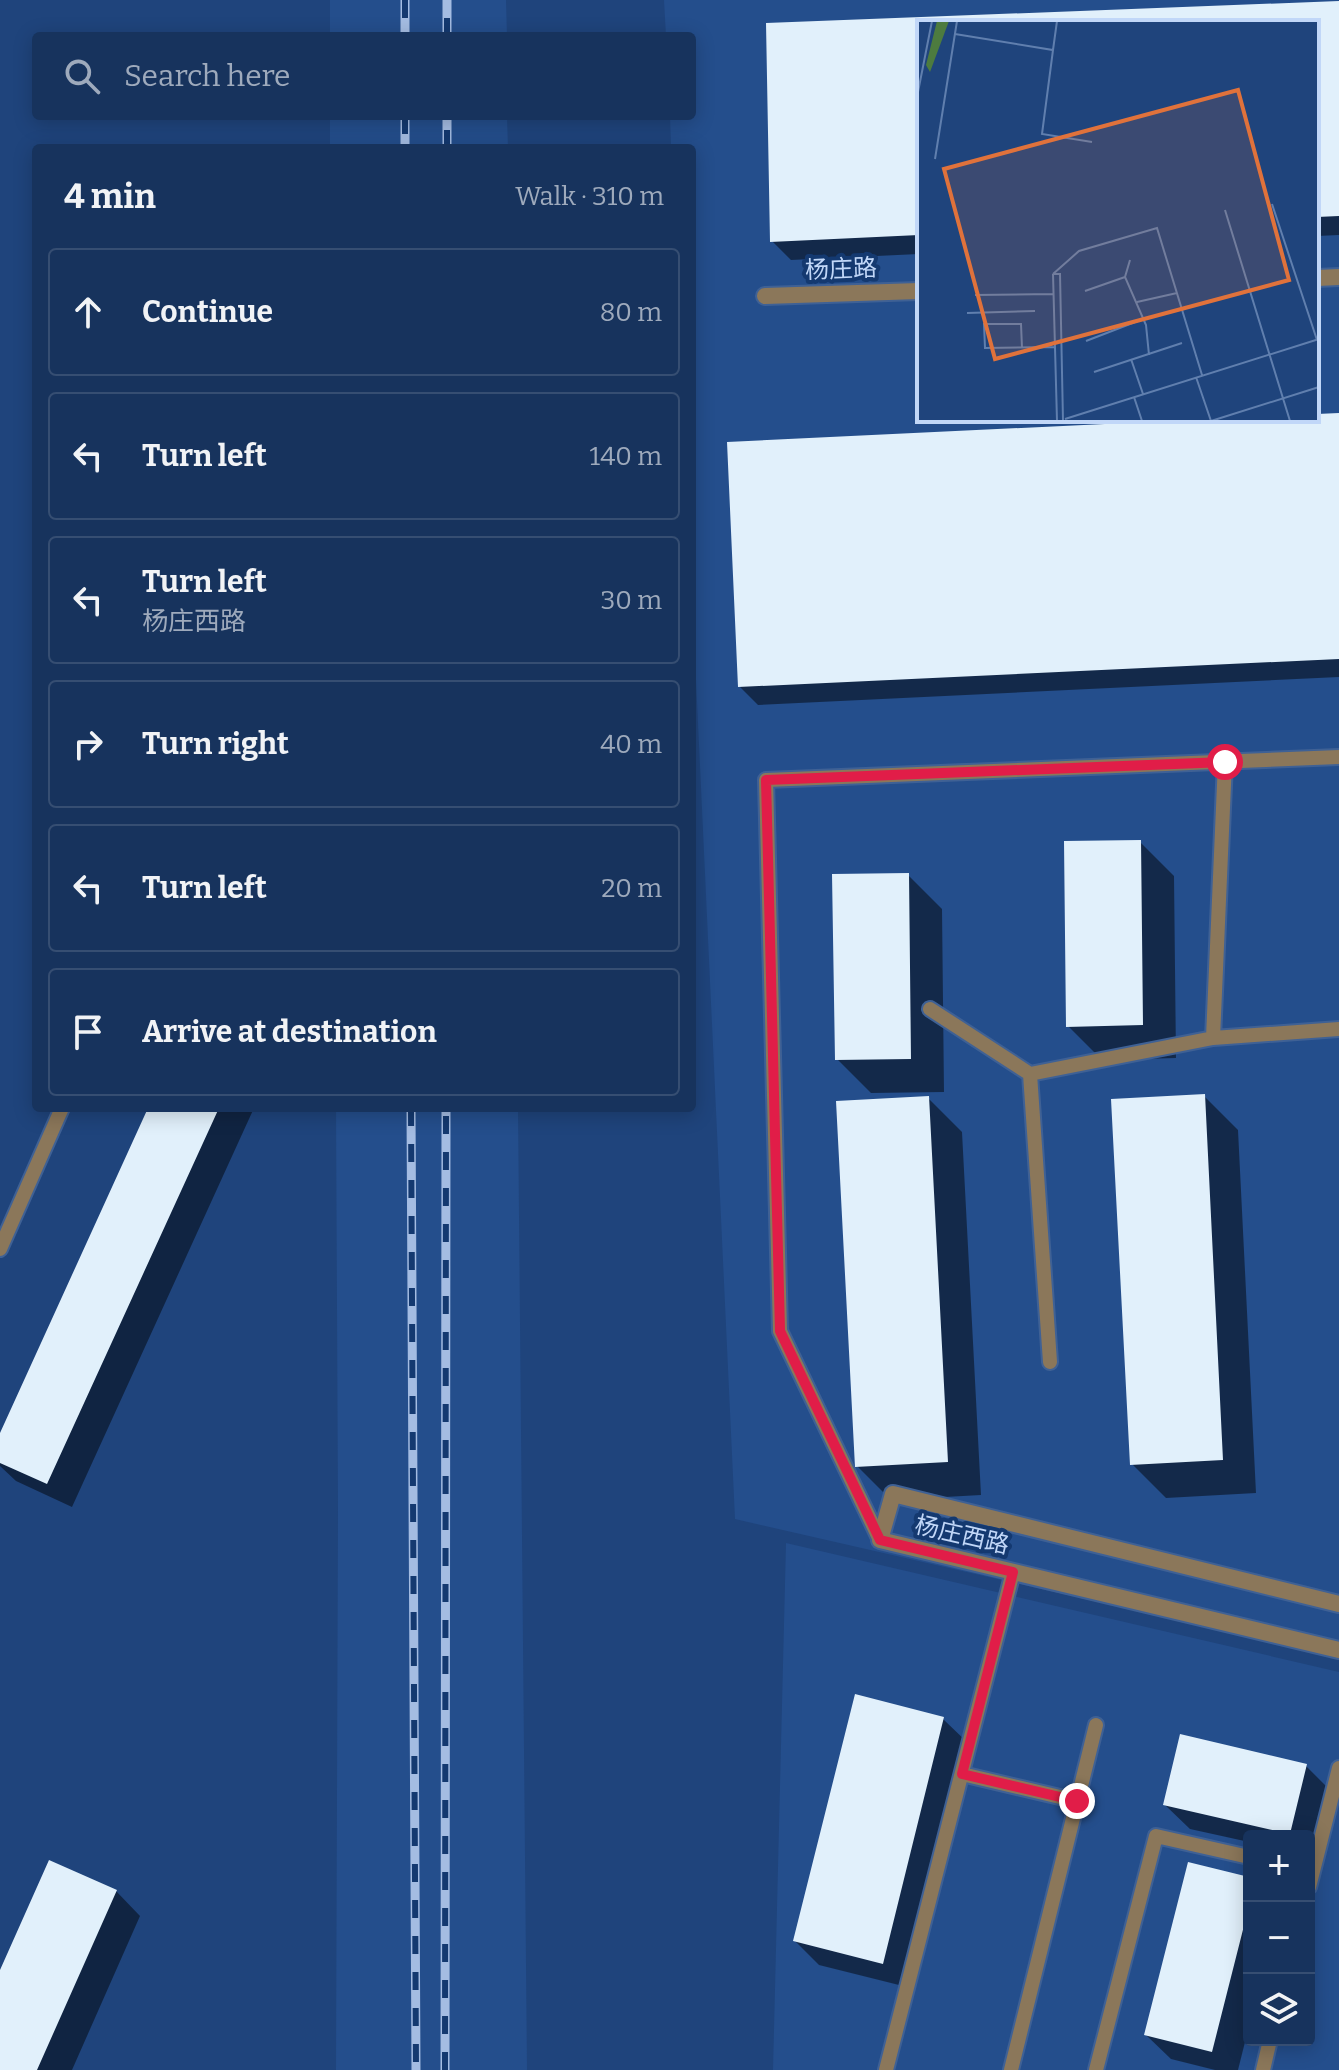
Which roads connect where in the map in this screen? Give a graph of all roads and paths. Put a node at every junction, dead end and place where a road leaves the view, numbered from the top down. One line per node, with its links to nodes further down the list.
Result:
1 (1339, 277): 2 (street)
2 (1319, 278)
3 (917, 291): 4 (street, 杨庄路)
4 (765, 296)
5 (1339, 757): 6 (lane)
6 (1225, 762): 9 (lane); 14 (lane)
7 (930, 1009): 10 (lane)
8 (1339, 1029): 9 (lane)
9 (1213, 1038): 10 (lane)
10 (1030, 1074): 13 (lane)
11 (60, 1112): 12 (lane)
12 (0, 1249)
13 (1050, 1362)
14 (880, 1540): 15 (street, 杨庄西路); 16 (street, 杨庄西路)
15 (1013, 1572): 17 (street, 杨庄西路); 20 (lane)
16 (1339, 1604)
17 (1339, 1650)
18 (1096, 1725): 21 (lane)
19 (1339, 1768): 23 (lane)
20 (962, 1774): 21 (lane); 25 (lane)
21 (1077, 1801): 26 (lane)
22 (1243, 1856): 27 (lane)
23 (1315, 1856)
24 (1269, 2046): 28 (lane)
25 (886, 2070)
26 (1011, 2070)
27 (1096, 2070)
28 (1263, 2070)

